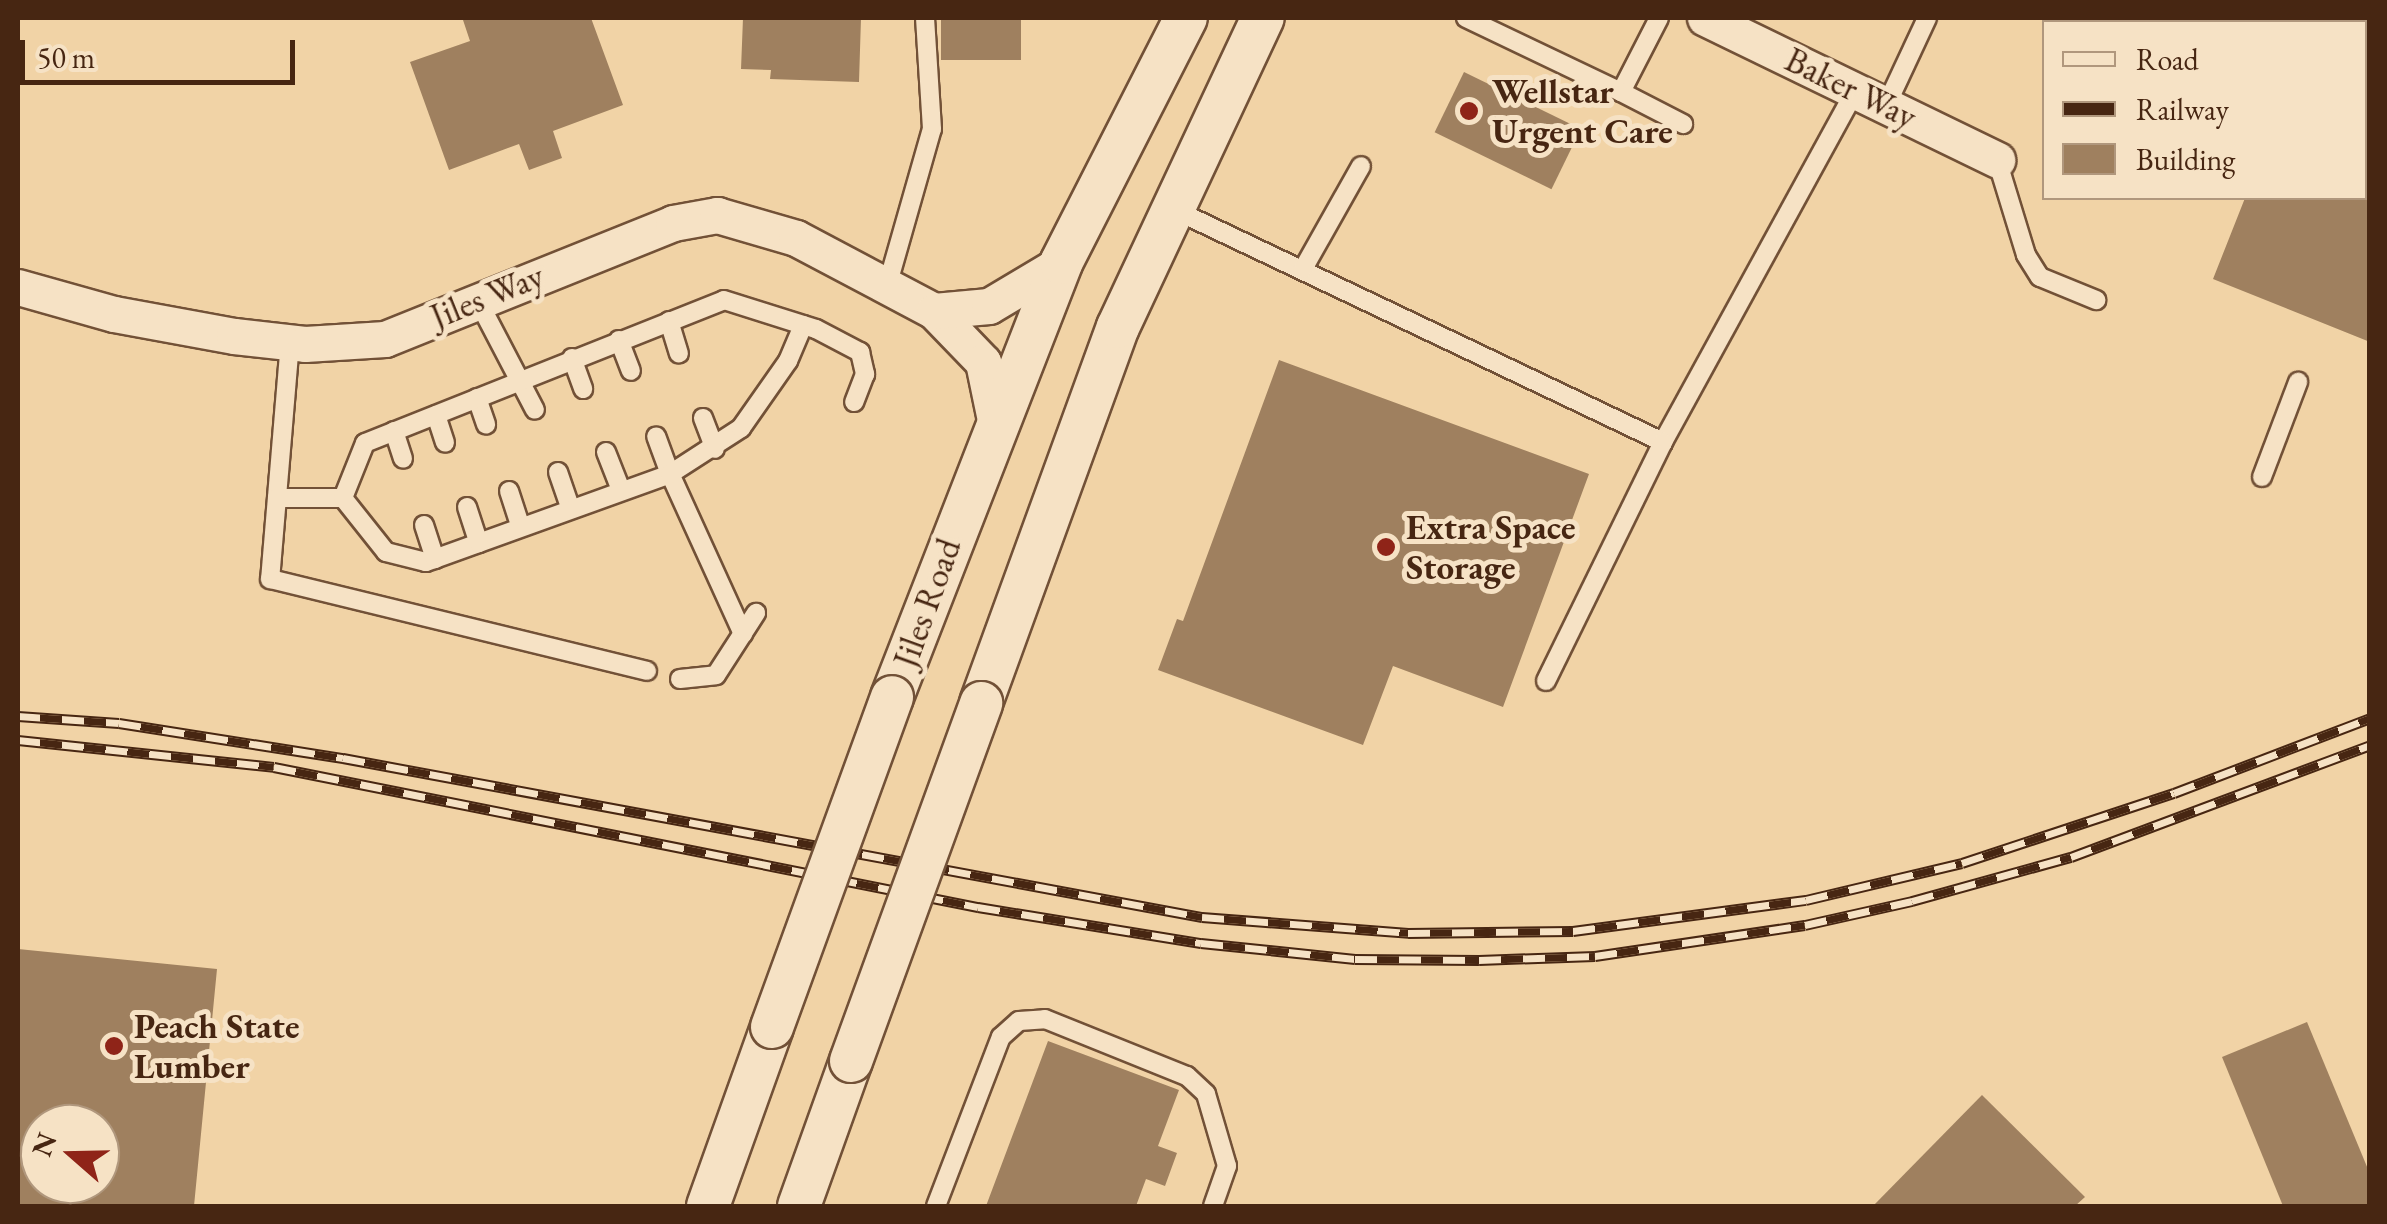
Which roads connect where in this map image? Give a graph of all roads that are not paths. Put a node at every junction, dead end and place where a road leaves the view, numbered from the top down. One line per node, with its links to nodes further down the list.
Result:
1 (925, 18): 16 (lane)
2 (1186, 18): 14 (street, Jiles Road)
3 (1263, 18): 13 (street)
4 (1466, 18): 8 (lane)
5 (1659, 18): 8 (lane)
6 (1705, 18): 9 (street, Baker Way)
7 (1927, 18): 9 (lane)
8 (1621, 92): 10 (lane)
9 (1871, 98): 11 (street, Baker Way); 40 (lane)
10 (1683, 124)
11 (1997, 160): 19 (lane)
12 (1361, 166): 15 (lane)
13 (1170, 208): 15 (lane); 64 (street, bridge)
14 (1061, 263): 20 (street); 37 (street, Jiles Road)
15 (1303, 269): 40 (lane)
16 (888, 284): 18 (street, Jiles Way); 20 (street, Jiles Way)
17 (18, 287): 24 (street, Jiles Way)
18 (476, 297): 24 (street, Jiles Way); 28 (lane)
19 (2096, 300)
20 (934, 312): 37 (street, Jiles Way)
21 (669, 320): 22 (lane); 23 (lane); 25 (lane)
22 (804, 324): 32 (lane); 42 (lane)
23 (620, 340): 26 (lane); 27 (lane)
24 (290, 342): 50 (lane)
25 (680, 352)
26 (572, 358): 28 (lane); 30 (lane)
27 (631, 371)
28 (524, 378): 31 (lane); 33 (lane)
29 (2298, 382): 47 (lane)
30 (583, 389)
31 (477, 398): 34 (lane); 36 (lane)
32 (854, 402)
33 (535, 410)
34 (436, 415): 38 (lane); 41 (lane)
35 (703, 418): 42 (lane)
36 (486, 424)
37 (996, 425): 63 (street, Jiles Road, bridge)
38 (394, 431): 44 (lane); 51 (lane)
39 (656, 436): 46 (lane)
40 (1662, 442): 62 (lane)
41 (446, 443)
42 (715, 449): 46 (lane)
43 (606, 452): 48 (lane)
44 (403, 459)
45 (558, 472): 53 (lane)
46 (670, 474): 48 (lane); 59 (lane)
47 (2262, 477)
48 (621, 490): 53 (lane)
49 (509, 492): 55 (lane)
50 (277, 498): 51 (lane); 60 (lane)
51 (343, 498): 57 (lane)
52 (467, 507): 56 (lane)
53 (571, 508): 55 (lane)
54 (424, 525): 57 (lane)
55 (521, 527): 56 (lane)
56 (479, 542): 57 (lane)
57 (435, 559)
58 (756, 613): 59 (lane)
59 (743, 634): 61 (lane)
60 (647, 671)
61 (680, 679)
62 (1546, 680)
63 (708, 1206)
64 (800, 1206)
65 (936, 1206): 66 (lane)
66 (1213, 1206)

